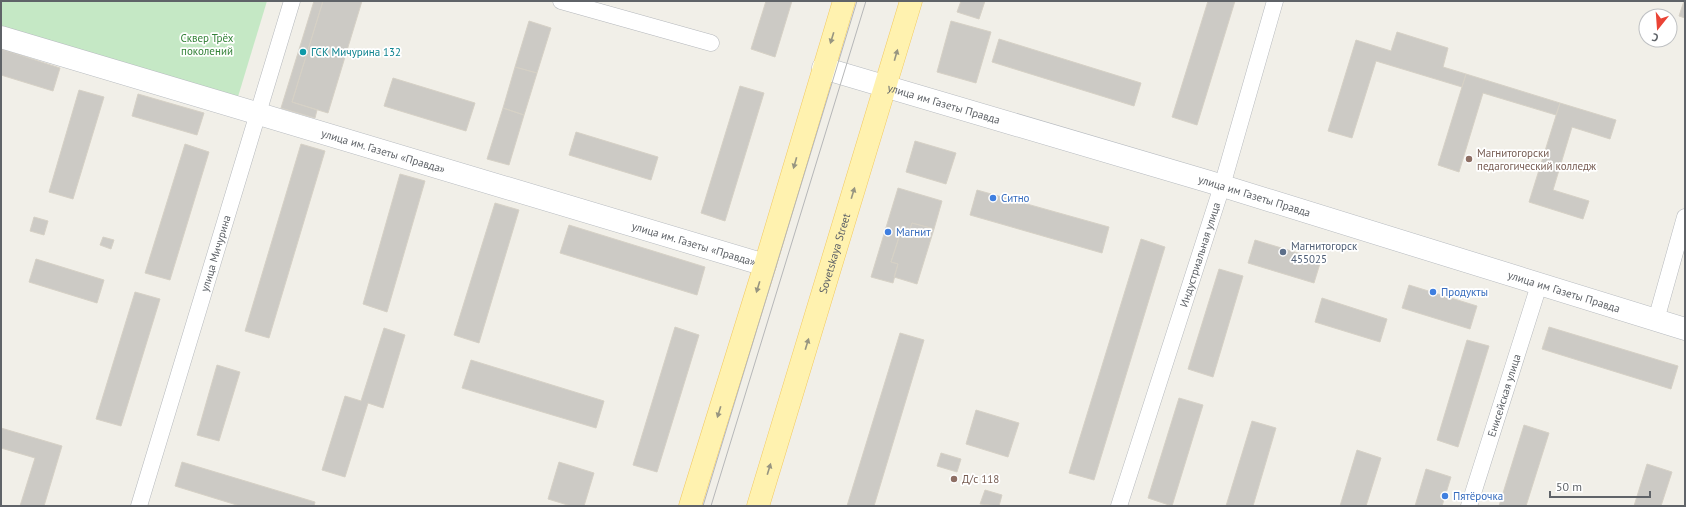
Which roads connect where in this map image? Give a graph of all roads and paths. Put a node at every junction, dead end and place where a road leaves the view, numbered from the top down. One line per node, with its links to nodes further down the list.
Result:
1 (292, 1): 10 (street, улица Мичурина)
2 (561, 1): 7 (street)
3 (844, 1): 8 (main road, one-way to 8)
4 (911, 1): 9 (main road, Sovetskaya Street, one-way to 4)
5 (1275, 1): 11 (street, Индустриальная улица)
6 (1, 37): 10 (street, улица им. Газеты «Правда»)
7 (711, 43)
8 (823, 68): 9 (street, улица им Газеты Правда); 13 (main road, one-way to 13)
9 (887, 86): 11 (street, улица им Газеты Правда); 19 (main road, Sovetskaya Street, one-way to 9)
10 (258, 114): 13 (street, улица им. Газеты «Правда»); 17 (street, улица Мичурина)
11 (1222, 186): 14 (street, улица им Газеты Правда); 20 (street, Индустриальная улица)
12 (1685, 217): 15 (street)
13 (765, 265): 18 (main road, one-way to 18)
14 (1539, 285): 15 (street, улица им Газеты Правда); 21 (street, Енисейская улица)
15 (1656, 320): 16 (street, улица им Газеты Правда)
16 (1685, 329)
17 (139, 506)
18 (690, 506)
19 (758, 506)
20 (1120, 506)
21 (1469, 506)

